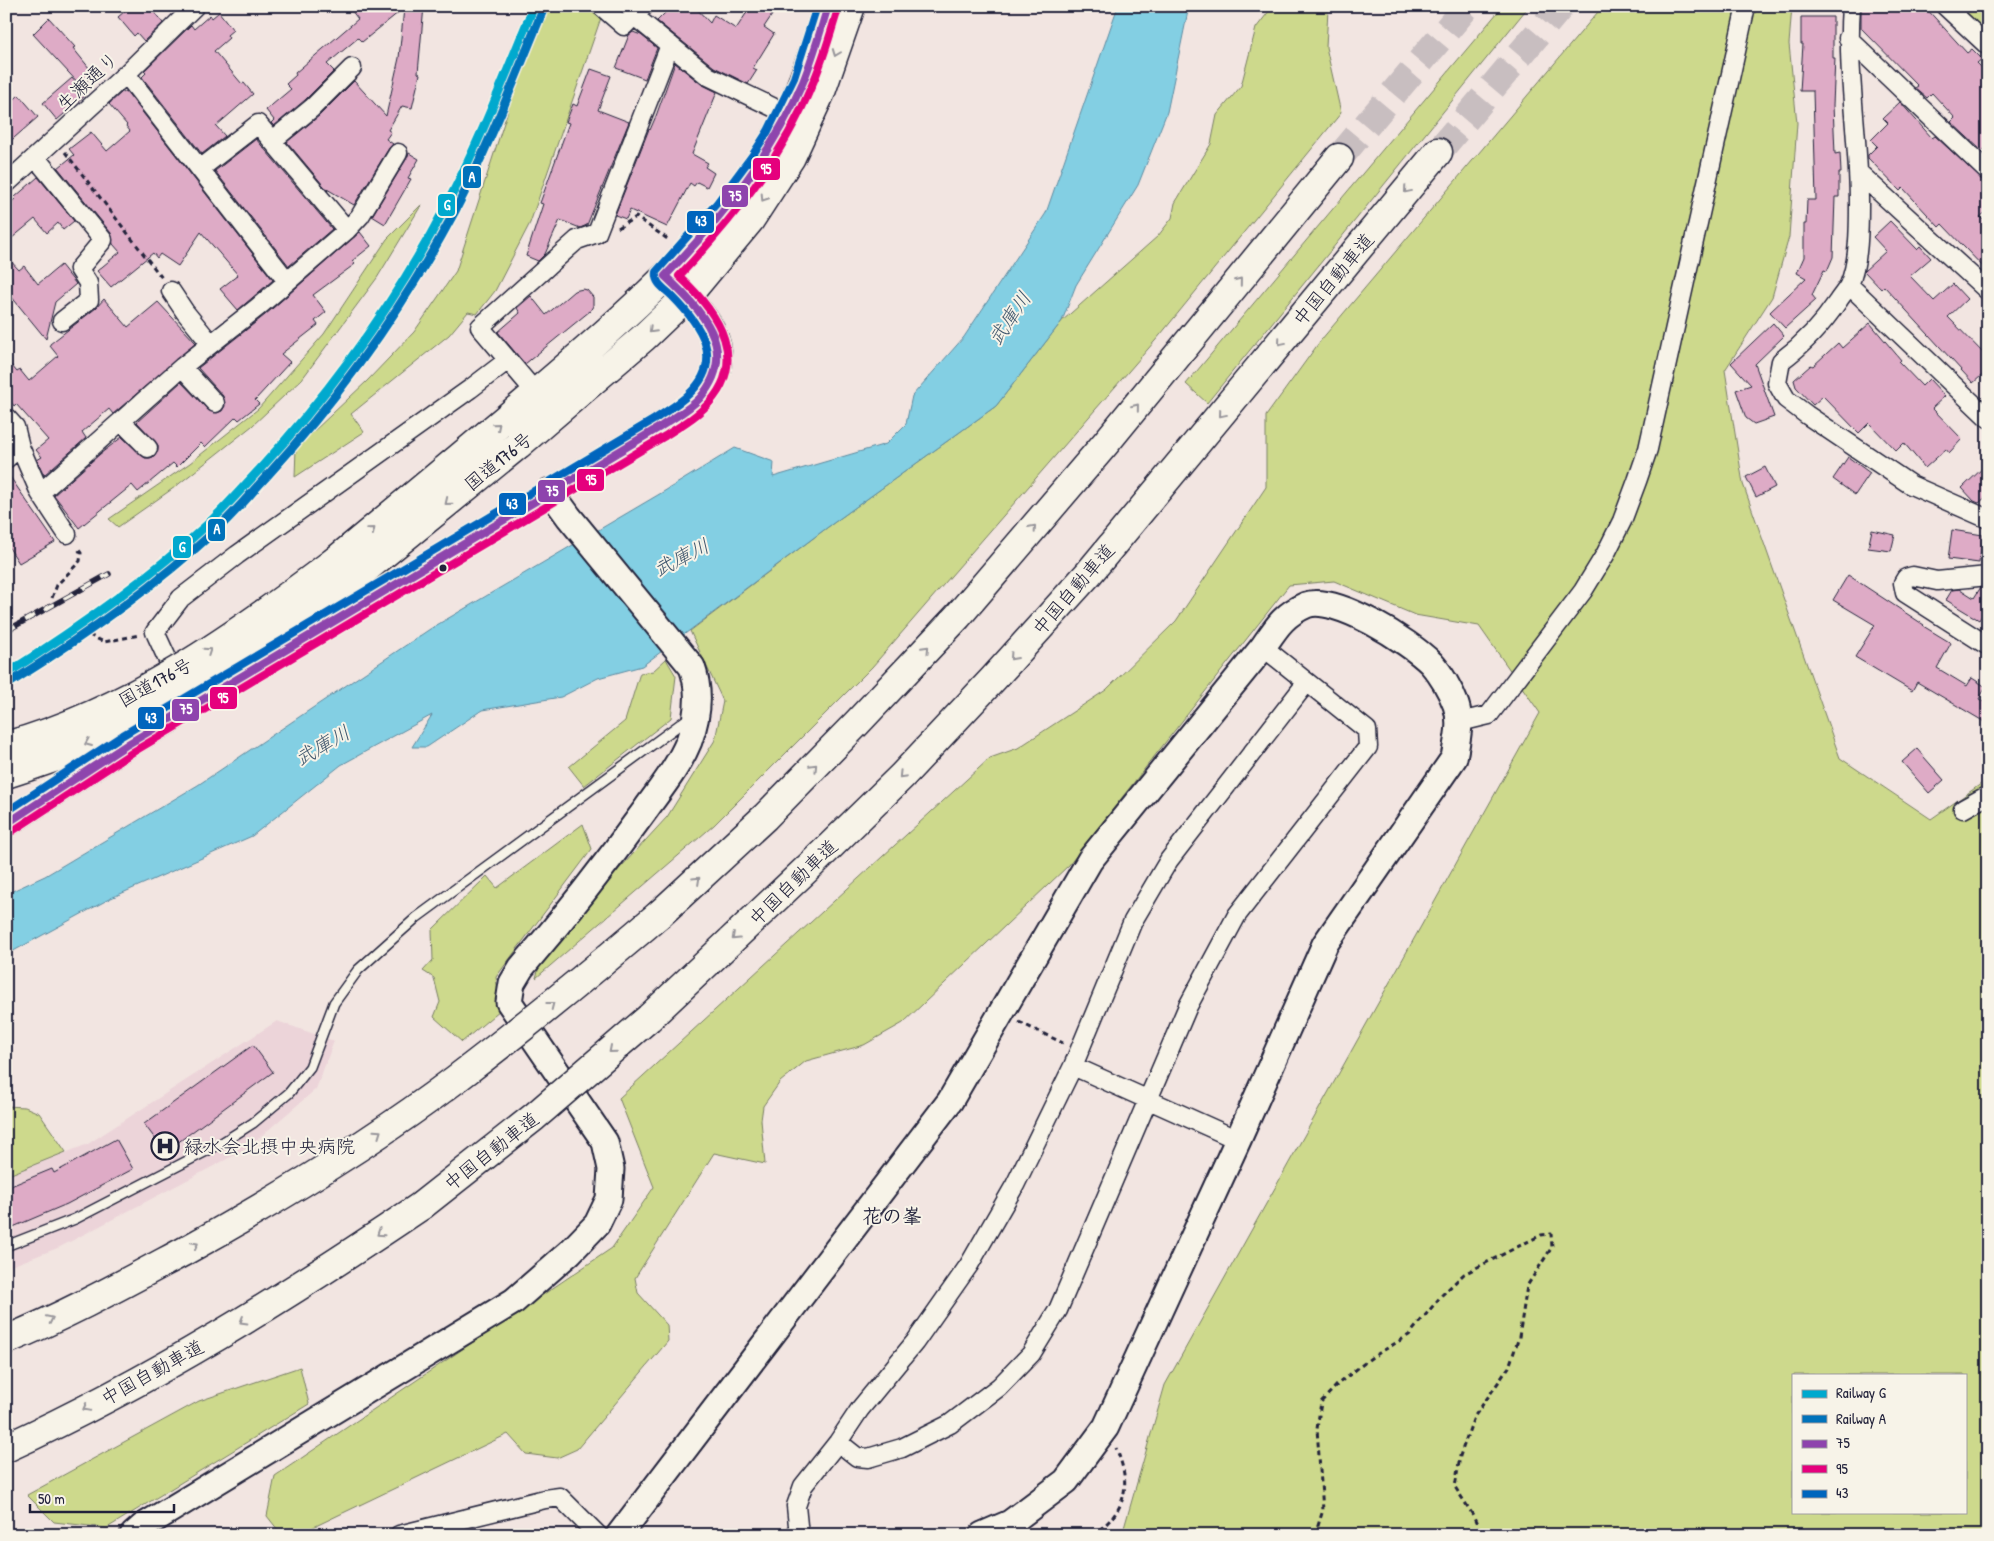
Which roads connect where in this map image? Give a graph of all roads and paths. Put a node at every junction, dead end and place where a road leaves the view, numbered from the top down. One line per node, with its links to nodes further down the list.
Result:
1 (195, 6): 13 (street, 生瀬通り)
2 (601, 6): 8 (street)
3 (828, 6): 14 (highway, 国道176号)
4 (851, 6): 33 (highway, 国道176号, one-way to 33)
5 (1746, 6): 60 (street)
6 (1851, 6): 9 (street)
7 (1945, 6): 11 (street)
8 (639, 11): 10 (street)
9 (1848, 38): 22 (street); 23 (street)
10 (670, 45): 14 (street); 26 (street)
11 (1988, 46)
12 (352, 68): 16 (street)
13 (126, 74): 15 (street, 生瀬通り); 21 (street)
14 (787, 114): 28 (highway, 国道176号)
15 (56, 140): 19 (street, 生瀬通り); 31 (path)
16 (272, 141): 21 (street); 25 (street)
17 (1438, 152): 75 (highway, 中国自動車道, one-way to 75, bridge)
18 (398, 153): 25 (street)
19 (36, 158): 24 (street, 生瀬通り); 34 (street)
20 (1339, 158): 72 (highway, one-way to 20, bridge)
21 (200, 169): 29 (street)
22 (1988, 172)
23 (1859, 173): 30 (street); 32 (street)
24 (9, 177)
25 (347, 230): 29 (street)
26 (597, 233): 27 (path); 36 (street)
27 (673, 243)
28 (665, 276): 33 (street); 38 (highway, 国道176号)
29 (287, 281): 35 (street)
30 (1848, 285): 41 (street); 48 (street)
31 (172, 291): 35 (street)
32 (1988, 291)
33 (687, 296): 46 (street); 50 (highway, 国道176号, one-way to 50)
34 (62, 322)
35 (211, 344): 37 (street)
36 (508, 360): 38 (street); 53 (street)
37 (182, 367): 39 (street); 42 (street)
38 (536, 393): 50 (highway, 国道176号, one-way to 38)
39 (216, 403)
40 (6, 417): 43 (street)
41 (1988, 418)
42 (121, 421): 44 (street); 47 (street)
43 (20, 446): 45 (street); 47 (street)
44 (148, 448)
45 (6, 459)
46 (550, 491): 58 (street); 59 (street)
47 (40, 493): 49 (street)
48 (1988, 519)
49 (68, 534): 52 (path)
50 (343, 571): 61 (highway, 国道176号, one-way to 50, bridge); 62 (highway, 国道176号, one-way to 62, bridge)
51 (1988, 576): 55 (street)
52 (52, 598)
53 (155, 632): 54 (path); 58 (street)
54 (89, 635)
55 (1988, 646)
56 (1262, 647): 57 (street); 60 (street); 66 (street)
57 (1307, 682): 68 (street); 69 (street)
58 (190, 708): 65 (street)
59 (697, 713): 71 (lane); 76 (street)
60 (1460, 722): 70 (street)
61 (6, 746)
62 (6, 774)
63 (1988, 795): 64 (street)
64 (1962, 809)
65 (6, 824)
66 (1001, 1014): 67 (path); 79 (street)
67 (1056, 1040)
68 (1073, 1066): 69 (street); 74 (street)
69 (1149, 1100): 70 (street); 74 (street)
70 (1238, 1140): 73 (street)
71 (6, 1246)
72 (6, 1340)
73 (1106, 1427): 81 (street); 82 (path)
74 (838, 1442): 80 (street)
75 (6, 1448)
76 (133, 1535)
77 (399, 1535): 78 (street)
78 (598, 1535)
79 (619, 1535)
80 (798, 1535)
81 (982, 1535)
82 (1092, 1535)
83 (1315, 1535): 84 (path)
84 (1482, 1535)

